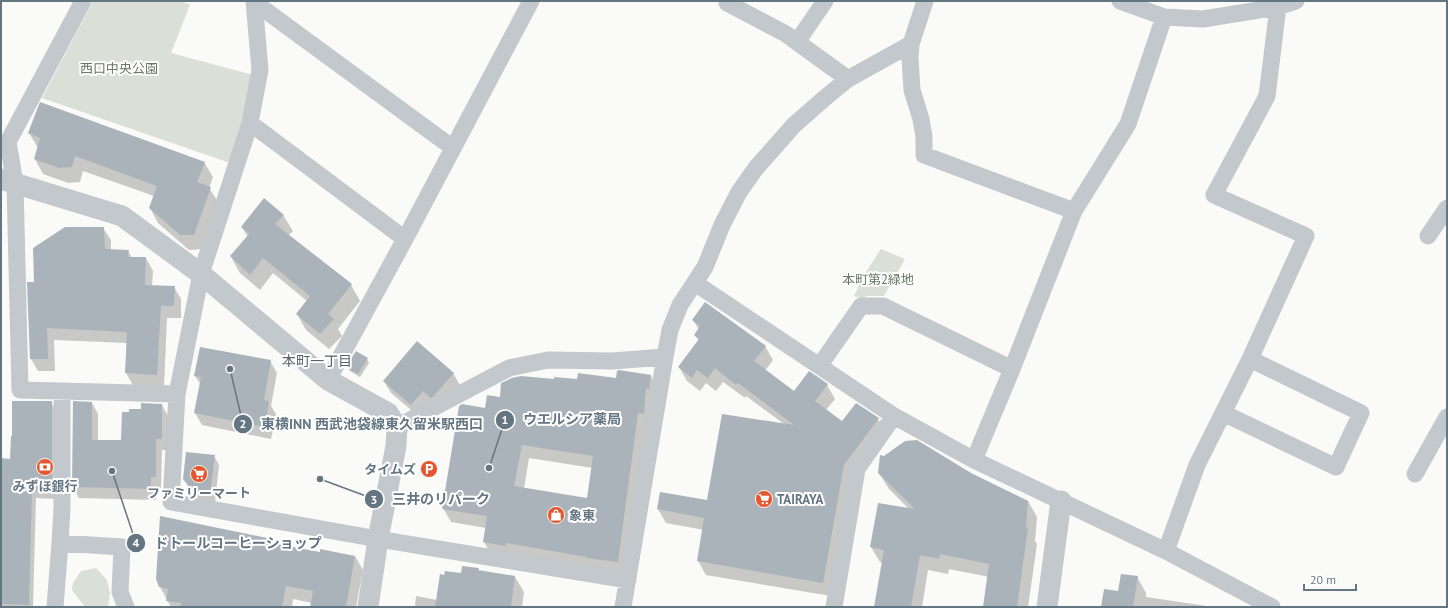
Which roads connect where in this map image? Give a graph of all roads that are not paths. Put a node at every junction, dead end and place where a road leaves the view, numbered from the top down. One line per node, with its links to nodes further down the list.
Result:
1 (254, 1): 14 (street); 15 (street)
2 (531, 1): 15 (street)
3 (825, 1): 11 (street)
4 (925, 1): 12 (street)
5 (1120, 1): 10 (street)
6 (1296, 1): 9 (street)
7 (78, 2): 16 (street)
8 (727, 3): 11 (street)
9 (1278, 7): 10 (street); 24 (street)
10 (1164, 17): 17 (street)
11 (797, 42): 13 (street)
12 (911, 44): 13 (street); 17 (street)
13 (848, 79): 22 (street)
14 (250, 123): 20 (street); 21 (street)
15 (453, 148): 20 (street)
16 (8, 181): 21 (street); 28 (street)
17 (1074, 211): 26 (street)
18 (1446, 212): 19 (street)
19 (1428, 236)
20 (405, 239): 27 (street)
21 (201, 274): 27 (street); 29 (street)
22 (695, 283): 23 (street); 25 (street)
23 (665, 357): 33 (street); 40 (street)
24 (1250, 359): 30 (street); 30 (street)
25 (820, 365): 26 (street); 31 (street)
26 (1012, 369): 34 (street)
27 (328, 380): 33 (street)
28 (62, 391): 29 (street); 38 (street)
29 (177, 394): 37 (street)
30 (1223, 413): 39 (street)
31 (894, 416): 34 (street); 45 (street)
32 (1447, 417): 35 (street)
33 (397, 427): 37 (street)
34 (974, 460): 36 (street)
35 (1415, 474)
36 (1061, 501): 39 (street); 46 (street)
37 (378, 539): 40 (street); 43 (street)
38 (60, 543): 41 (street); 42 (street)
39 (1166, 551): 47 (street)
40 (628, 580): 44 (street)
41 (55, 607)
42 (126, 607)
43 (368, 607)
44 (623, 607)
45 (834, 607)
46 (1047, 607)
47 (1272, 607)

